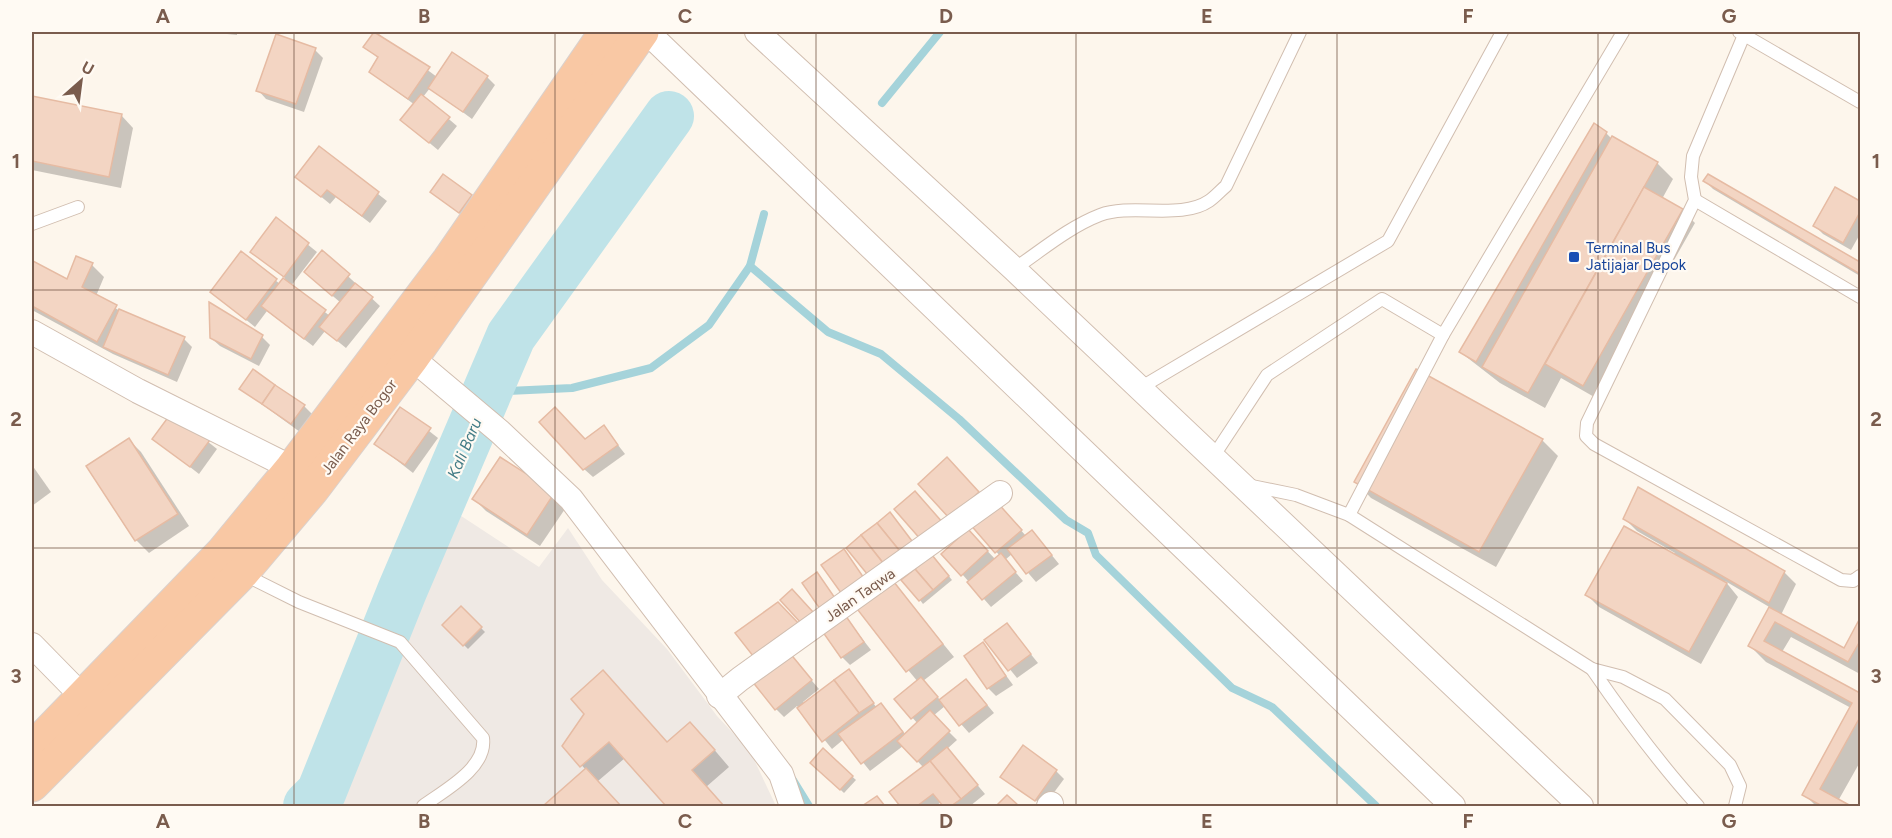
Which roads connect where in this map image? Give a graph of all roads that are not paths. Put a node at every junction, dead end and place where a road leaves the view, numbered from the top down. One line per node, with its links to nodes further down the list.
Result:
1 (606, 32): 20 (highway, Jalan Raya Bogor)
2 (642, 32): 17 (highway, Jalan Raya Bogor)
3 (647, 32): 34 (street)
4 (757, 32): 13 (street)
5 (1300, 32): 13 (lane)
6 (1502, 32): 18 (lane)
7 (1623, 32): 16 (lane)
8 (1741, 33): 9 (lane); 10 (lane)
9 (1860, 102)
10 (1695, 200): 14 (lane); 25 (lane)
11 (78, 207): 12 (lane)
12 (32, 224)
13 (1014, 269): 18 (street)
14 (1860, 297)
15 (32, 332): 20 (street)
16 (1443, 335): 19 (lane); 23 (lane)
17 (412, 358): 24 (highway, Jalan Raya Bogor); 28 (street)
18 (1140, 388): 19 (street)
19 (1213, 457): 21 (street)
20 (292, 468): 29 (highway, Jalan Raya Bogor)
21 (1241, 484): 23 (lane); 35 (street)
22 (1000, 493): 28 (street, Jalan Taqwa)
23 (1349, 515): 27 (lane)
24 (242, 573): 31 (highway, Jalan Raya Bogor); 32 (lane)
25 (1860, 576)
26 (32, 645): 29 (street)
27 (1592, 669): 36 (lane); 37 (lane)
28 (729, 688): 33 (street)
29 (83, 698): 30 (highway, Jalan Raya Bogor)
30 (32, 749)
31 (32, 785)
32 (423, 807)
33 (792, 807)
34 (1453, 807)
35 (1581, 807)
36 (1698, 807)
37 (1735, 807)

